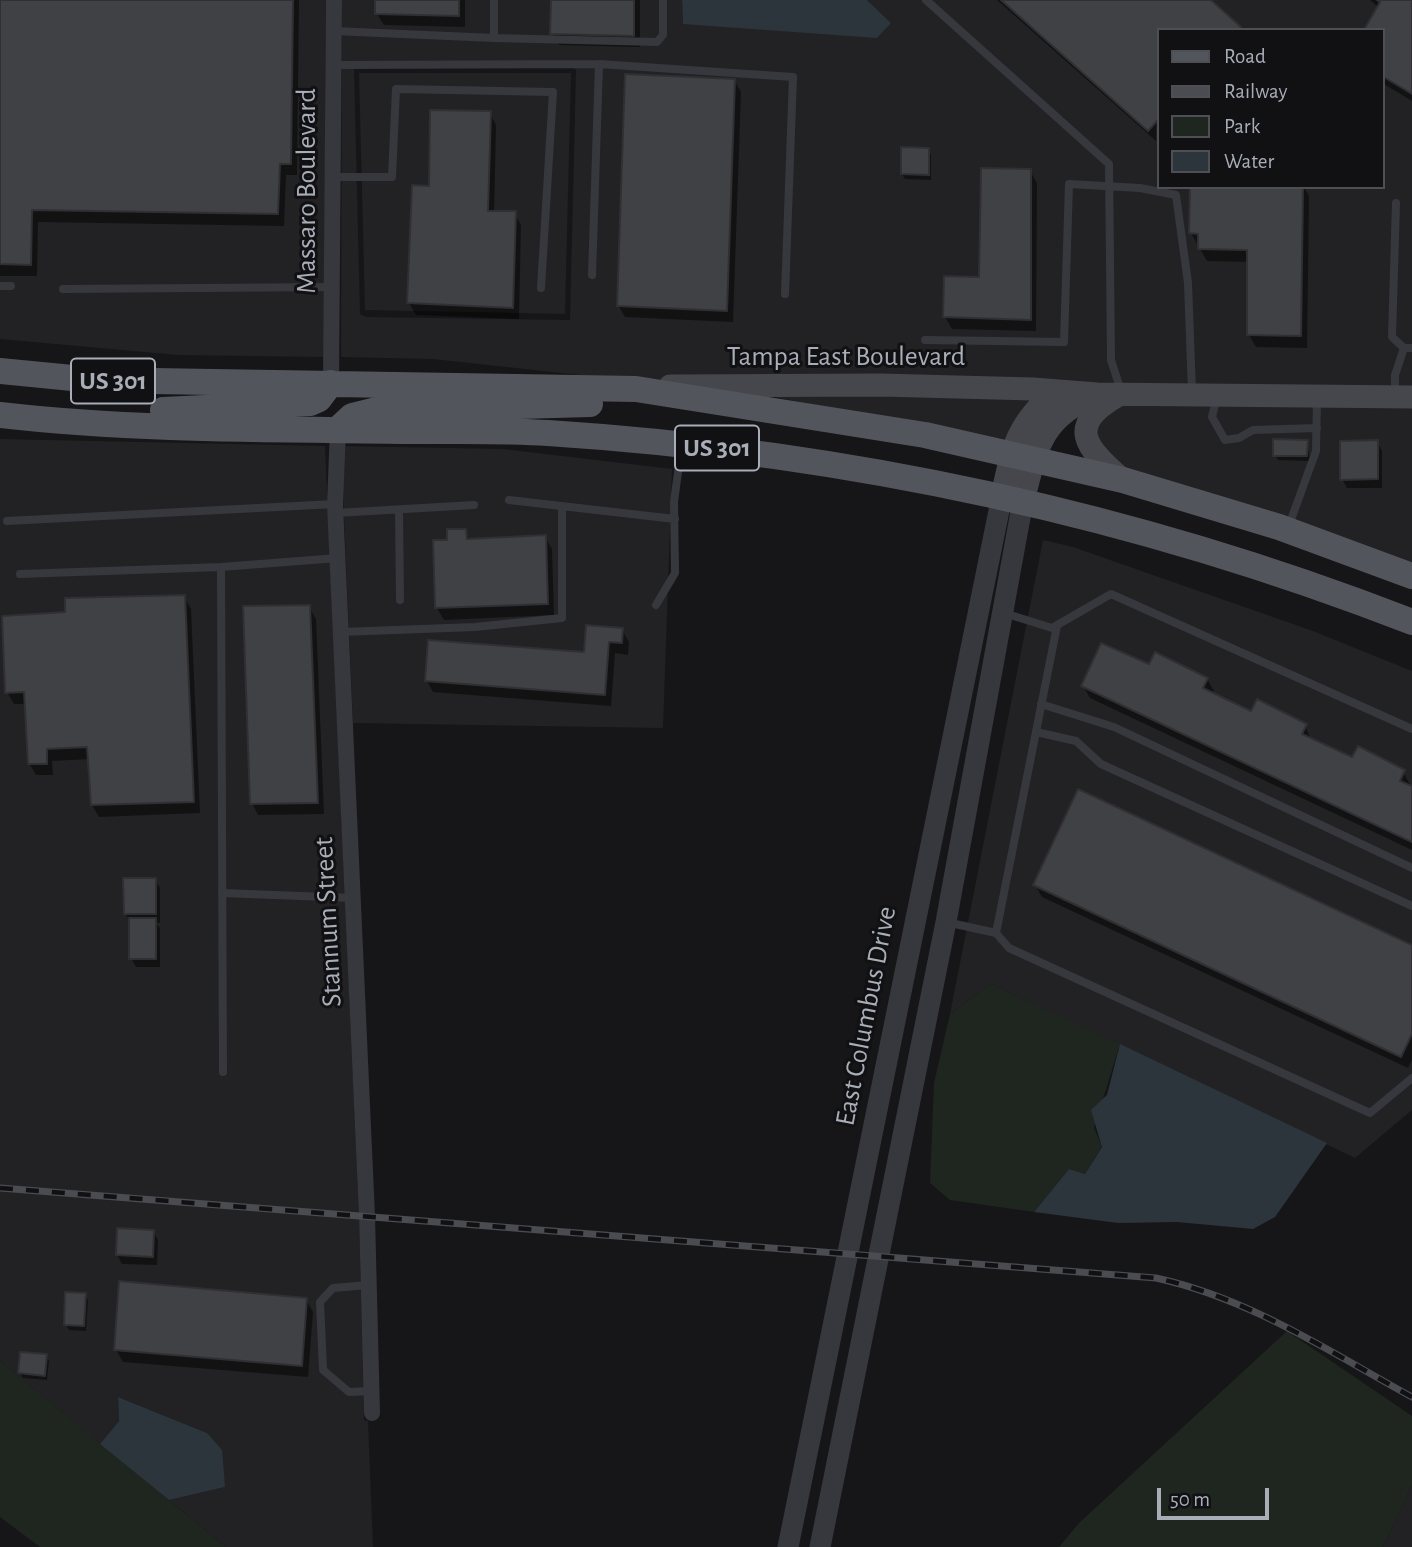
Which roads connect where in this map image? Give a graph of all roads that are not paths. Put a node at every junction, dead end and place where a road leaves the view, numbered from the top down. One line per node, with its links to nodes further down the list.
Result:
1 (334, 0): 5 (street, Massaro Boulevard)
2 (494, 0): 6 (lane)
3 (663, 0): 6 (lane)
4 (926, 0): 10 (lane)
5 (334, 31): 6 (lane); 8 (street, Massaro Boulevard)
6 (494, 38)
7 (599, 64): 8 (lane); 12 (lane); 18 (lane)
8 (334, 65): 9 (street, Massaro Boulevard)
9 (333, 177): 15 (street, Massaro Boulevard); 16 (lane)
10 (1109, 188): 19 (lane); 26 (lane); 27 (lane)
11 (1395, 203): 20 (lane)
12 (592, 275)
13 (0, 286): 14 (lane)
14 (11, 286)
15 (333, 287): 17 (lane); 22 (street, Massaro Boulevard)
16 (541, 288)
17 (63, 289)
18 (785, 294)
19 (925, 340)
20 (1408, 348): 30 (lane)
21 (0, 371): 22 (main road, US 301)
22 (331, 383): 23 (main road, US 301); 32 (main road)
23 (631, 389): 24 (main road, Tampa East Boulevard); 34 (main road); 36 (main road, US 301)
24 (1055, 391): 25 (main road, Tampa East Boulevard); 36 (main road)
25 (1097, 394): 26 (main road, Tampa East Boulevard); 36 (main road, Tampa East Boulevard)
26 (1121, 394): 27 (main road, Tampa East Boulevard); 37 (main road)
27 (1192, 395): 28 (main road, Tampa East Boulevard)
28 (1217, 395): 29 (main road, Tampa East Boulevard); 33 (lane)
29 (1318, 396): 30 (main road, Tampa East Boulevard); 33 (lane)
30 (1403, 396)
31 (0, 415): 32 (main road, US 301)
32 (67, 422): 34 (main road, US 301)
33 (1317, 428): 46 (lane)
34 (338, 429): 35 (main road, US 301); 42 (street, Stannum Street)
35 (682, 444): 38 (main road, US 301); 44 (lane)
36 (1022, 457): 37 (main road, US 301); 38 (main road)
37 (1123, 480): 46 (main road, US 301)
38 (1012, 498): 53 (street); 54 (main road, US 301); 64 (street, East Columbus Drive)
39 (509, 500): 41 (lane)
40 (474, 505): 43 (lane)
41 (562, 506): 44 (lane); 56 (lane)
42 (336, 508): 43 (lane); 45 (lane); 47 (street, Stannum Street)
43 (398, 510): 51 (lane)
44 (675, 519): 52 (lane)
45 (7, 521)
46 (1287, 530): 50 (main road, US 301)
47 (338, 558): 48 (lane); 56 (street, Stannum Street)
48 (221, 567): 49 (lane); 61 (lane)
49 (20, 574)
50 (1412, 576)
51 (400, 600)
52 (656, 605)
53 (1002, 613): 55 (lane); 65 (street)
54 (1412, 622)
55 (1057, 626): 57 (lane); 58 (lane)
56 (341, 632): 62 (street, Stannum Street)
57 (1041, 704): 59 (lane); 60 (lane)
58 (1412, 729)
59 (1036, 732): 63 (lane); 66 (lane)
60 (1412, 868)
61 (222, 892): 62 (lane); 67 (lane)
62 (353, 898): 69 (street, Stannum Street)
63 (1412, 906)
64 (914, 916): 65 (street); 72 (street, East Columbus Drive)
65 (946, 922): 66 (lane); 73 (street)
66 (996, 933): 68 (lane)
67 (223, 1072)
68 (1412, 1078)
69 (369, 1285): 70 (street, Stannum Street); 70 (lane)
70 (371, 1391): 71 (street, Stannum Street)
71 (372, 1413)
72 (788, 1547)
73 (820, 1547)

